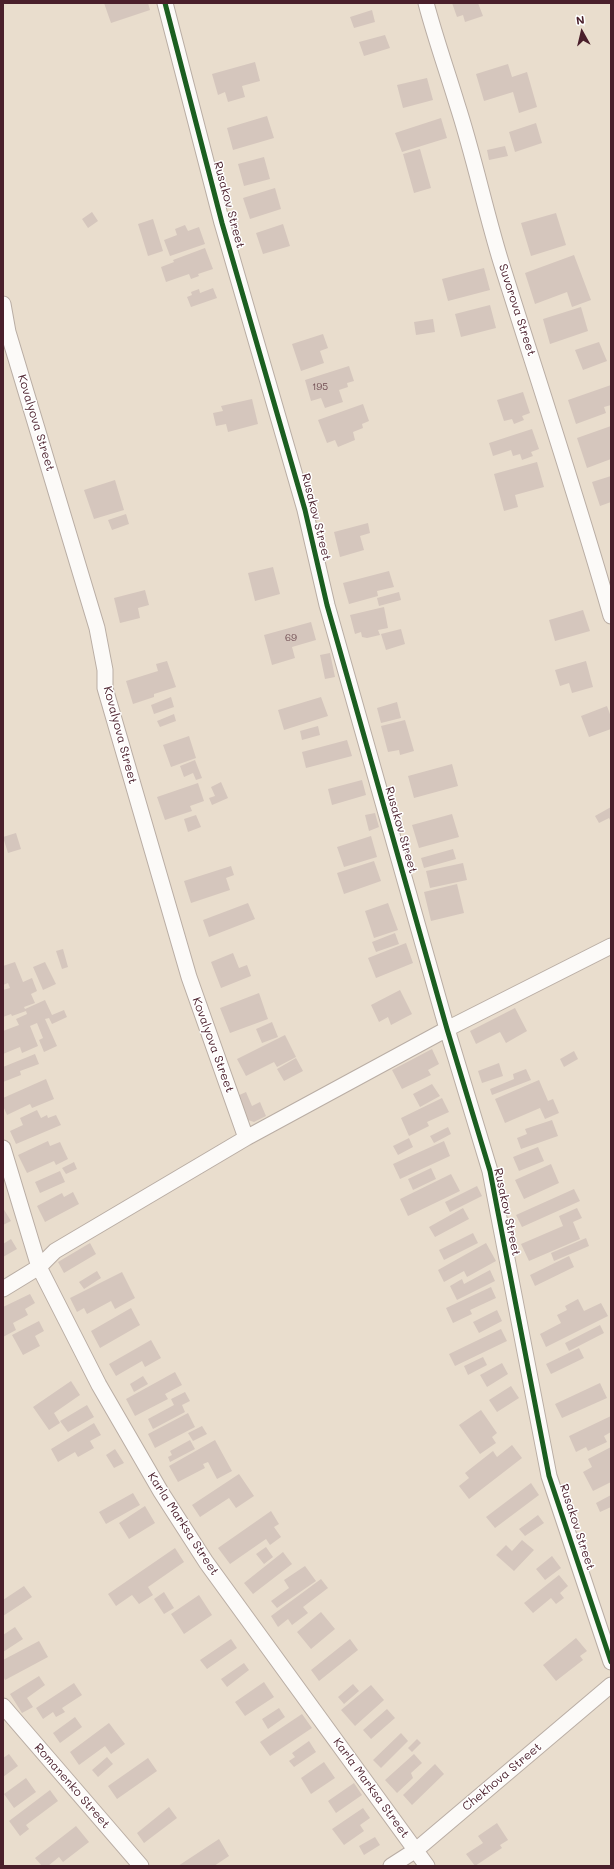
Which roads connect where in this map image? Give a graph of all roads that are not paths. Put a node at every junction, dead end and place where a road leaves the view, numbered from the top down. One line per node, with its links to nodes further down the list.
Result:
1 (165, 3): 6 (street, Rusakov Street)
2 (426, 3): 4 (street, Suvorova Street)
3 (3, 304): 7 (street, Kovalyova Street)
4 (611, 616)
5 (611, 946): 6 (street)
6 (447, 1029): 7 (street); 11 (street, Rusakov Street)
7 (246, 1138): 9 (street)
8 (3, 1148): 9 (street, Karla Marksa Street)
9 (40, 1267): 10 (street); 14 (street, Karla Marksa Street)
10 (3, 1289)
11 (611, 1662)
12 (611, 1685): 14 (street, Chekhova Street)
13 (3, 1706): 15 (street, Romanenko Street)
14 (416, 1850): 16 (street, Chekhova Street); 17 (street, Karla Marksa Street)
15 (141, 1866)
16 (391, 1866)
17 (427, 1866)

